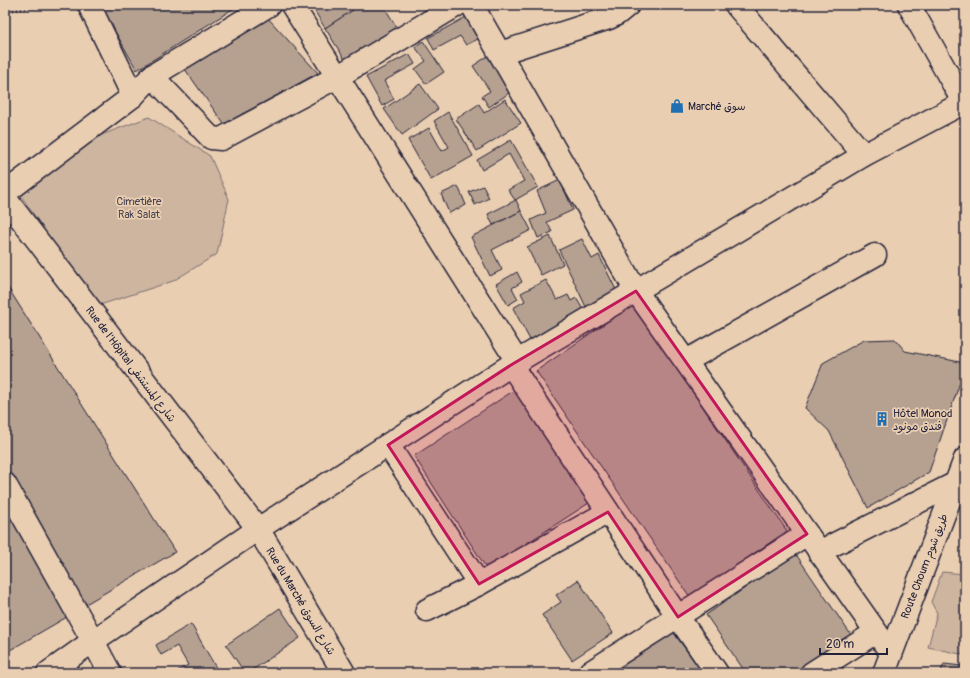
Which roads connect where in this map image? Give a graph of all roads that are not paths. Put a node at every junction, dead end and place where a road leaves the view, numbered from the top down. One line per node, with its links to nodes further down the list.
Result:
1 (88, 5): 12 (main road)
2 (269, 5): 10 (main road)
3 (292, 5): 11 (main road)
4 (457, 5): 11 (main road)
5 (472, 5): 9 (main road)
6 (628, 5): 9 (main road)
7 (736, 5): 14 (main road)
8 (909, 5): 13 (main road)
9 (500, 53): 18 (main road)
10 (152, 76): 11 (main road); 12 (main road)
11 (337, 77): 20 (main road)
12 (133, 96): 15 (main road)
13 (964, 102): 14 (main road)
14 (864, 155): 18 (main road)
15 (5, 193)
16 (5, 198): 26 (main road, Rue de l'Hôpital شارع المستشفى)
17 (875, 254): 19 (main road)
18 (636, 291): 19 (main road); 20 (main road)
19 (686, 361): 27 (main road)
20 (514, 363): 21 (main road); 25 (main road)
21 (388, 445): 26 (main road); 29 (main road)
22 (965, 459): 23 (main road, Route Choum طريق شوم)
23 (956, 483): 28 (main road); 34 (main road, Route Choum طريق شوم)
24 (5, 484): 33 (main road)
25 (608, 512): 29 (main road); 31 (main road)
26 (258, 529): 33 (main road); 37 (main road, Rue du Marché شارع السوق)
27 (807, 534): 28 (main road); 31 (main road)
28 (819, 552): 32 (main road)
29 (478, 584): 30 (main road)
30 (427, 610)
31 (678, 616): 38 (main road); 39 (main road)
32 (876, 632): 34 (main road); 40 (main road)
33 (93, 641): 35 (main road); 36 (main road)
34 (887, 663)
35 (48, 673)
36 (110, 673)
37 (344, 673)
38 (589, 673)
39 (717, 673)
40 (812, 673)

